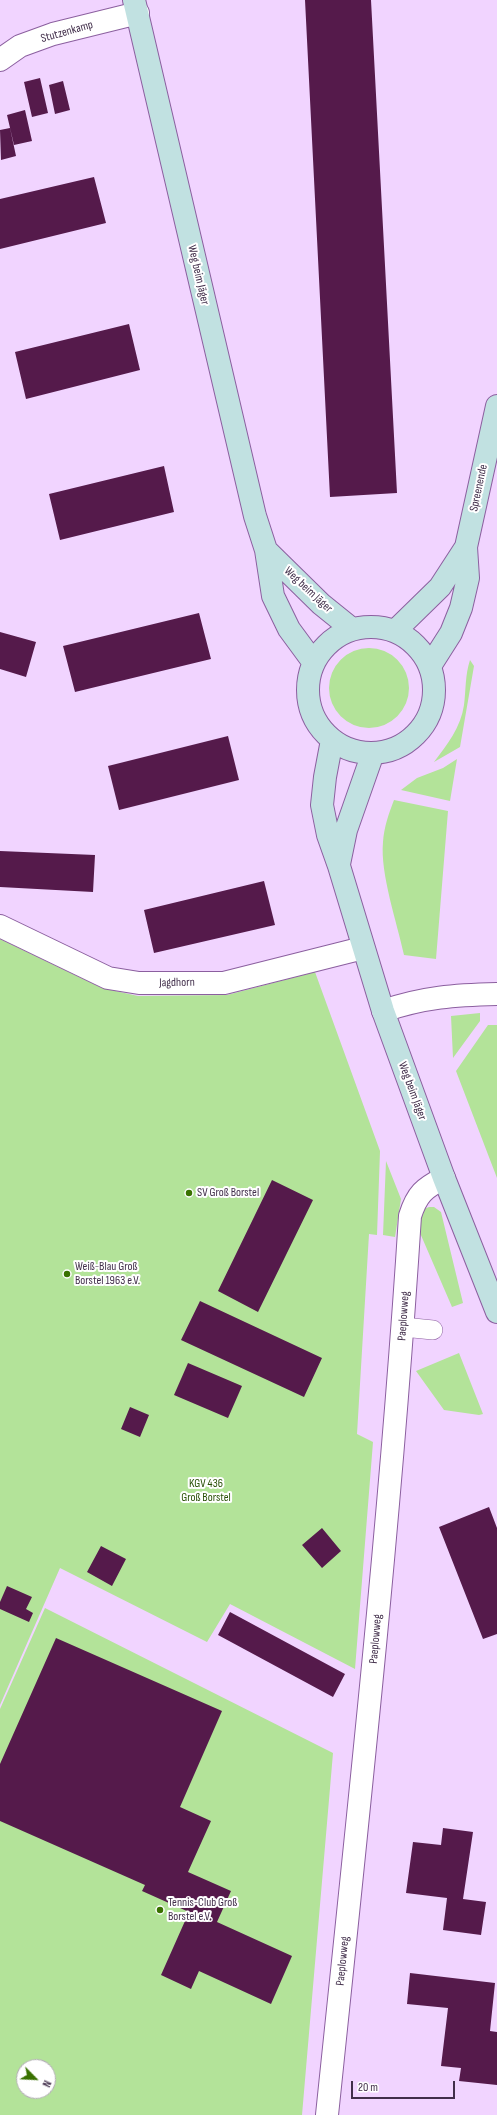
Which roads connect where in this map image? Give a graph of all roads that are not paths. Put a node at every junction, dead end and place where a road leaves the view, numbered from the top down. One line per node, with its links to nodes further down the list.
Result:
1 (136, 7): 2 (street, Stutzenkamp); 6 (street, Weg beim Jäger)
2 (0, 60)
3 (497, 406): 4 (street, Spreenende)
4 (493, 436): 5 (street, Spreenende)
5 (466, 547): 8 (street, Spreenende); 10 (street, Spreenende)
6 (266, 550): 7 (street, Weg beim Jäger); 9 (street, Weg beim Jäger)
7 (352, 630): 8 (street); 9 (street)
8 (395, 631): 10 (street)
9 (314, 663): 11 (street)
10 (430, 666): 12 (street)
11 (332, 740): 12 (street); 13 (street, Weg beim Jäger)
12 (374, 753): 13 (street, Weg beim Jäger)
13 (339, 866): 15 (street, Weg beim Jäger)
14 (0, 926): 15 (street, Jagdhorn)
15 (363, 948): 17 (street, Weg beim Jäger)
16 (497, 994): 17 (street)
17 (383, 1011): 18 (street, Weg beim Jäger)
18 (444, 1178): 19 (street, Weg beim Jäger); 20 (street, Paeplowweg)
19 (497, 1312)
20 (403, 1327): 21 (lane); 22 (street, Paeplowweg)
21 (433, 1330)
22 (326, 2115)

